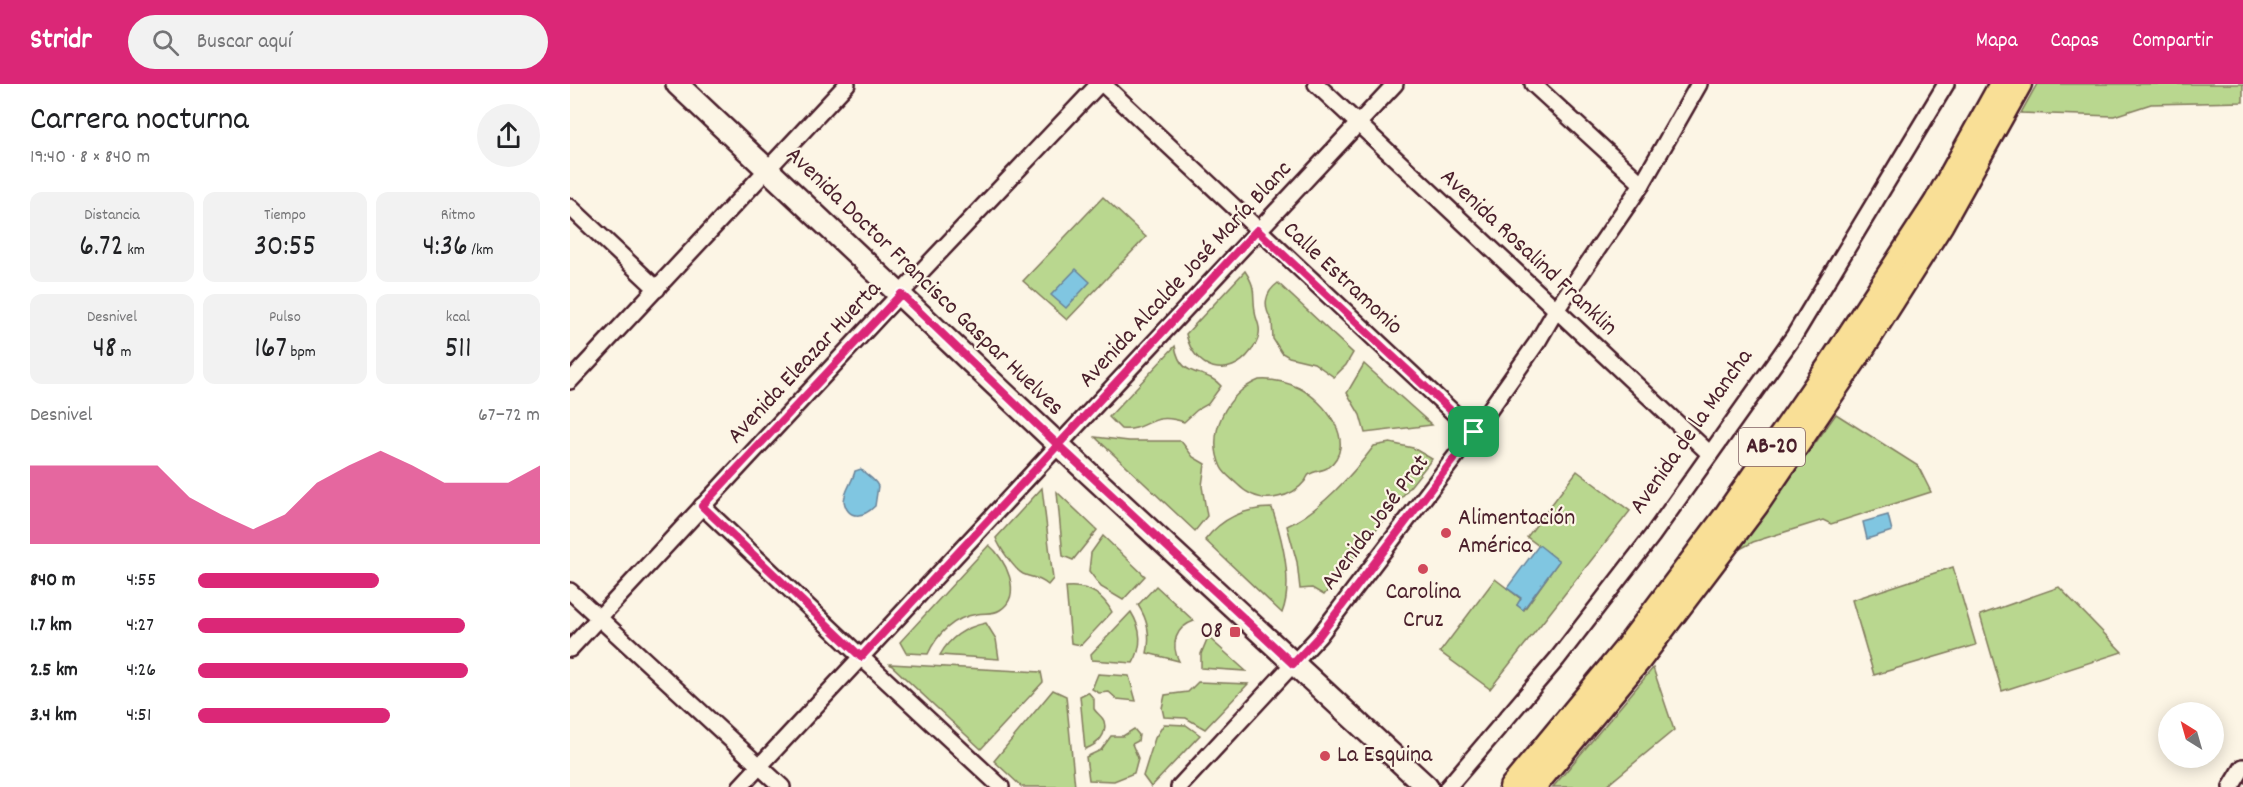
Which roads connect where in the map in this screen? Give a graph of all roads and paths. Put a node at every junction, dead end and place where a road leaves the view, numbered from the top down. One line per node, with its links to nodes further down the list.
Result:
1 (677, 84): 12 (street, Avenida Doctor Francisco Gaspar Huelves)
2 (847, 84): 12 (street)
3 (1101, 84): 15 (street, Calle Estramonio); 17 (street, Avenida Eleazar Huerta)
4 (1316, 84): 11 (street, Avenida Rosalind Franklin)
5 (1395, 84): 11 (street, Avenida Alcalde José María Blanc)
6 (1533, 84): 13 (street)
7 (1699, 84): 13 (street, Avenida José Prat)
8 (1946, 84): 22 (street, Avenida de la Mancha)
9 (2001, 84): 37 (main road, AB-20)
10 (2020, 84): 38 (main road, AB-20)
11 (1359, 124): 15 (street, Avenida Alcalde José María Blanc); 18 (street, Avenida Rosalind Franklin)
12 (767, 168): 16 (street); 17 (street, Avenida Doctor Francisco Gaspar Huelves)
13 (1642, 184): 18 (street, Avenida José Prat)
14 (570, 207): 16 (street)
15 (1257, 230): 20 (street, Calle Estramonio); 21 (street, Avenida Alcalde José María Blanc)
16 (657, 289): 19 (street)
17 (901, 294): 21 (street, Avenida Doctor Francisco Gaspar Huelves); 23 (street, Avenida Eleazar Huerta)
18 (1557, 310): 20 (street, Avenida José Prat); 22 (street, Avenida Rosalind Franklin)
19 (570, 381)
20 (1474, 432): 28 (street, Avenida José Prat)
21 (1058, 445): 27 (street, Avenida Alcalde José María Blanc); 28 (street, Avenida Doctor Francisco Gaspar Huelves)
22 (1710, 454): 36 (street, Avenida de la Mancha)
23 (702, 506): 25 (street, Avenida Eleazar Huerta); 27 (street)
24 (570, 591): 25 (street)
25 (599, 618): 26 (street, Avenida Eleazar Huerta); 29 (street)
26 (570, 649)
27 (861, 657): 29 (street, Avenida Alcalde José María Blanc); 33 (street)
28 (1293, 664): 34 (street, Avenida José Prat); 35 (street, Avenida Doctor Francisco Gaspar Huelves)
29 (759, 766): 31 (street, Avenida Alcalde José María Blanc); 32 (street)
30 (2243, 767): 39 (street)
31 (740, 787)
32 (782, 787)
33 (1001, 787)
34 (1179, 787)
35 (1427, 787)
36 (1448, 787)
37 (1511, 787)
38 (1534, 787)
39 (2231, 787)

